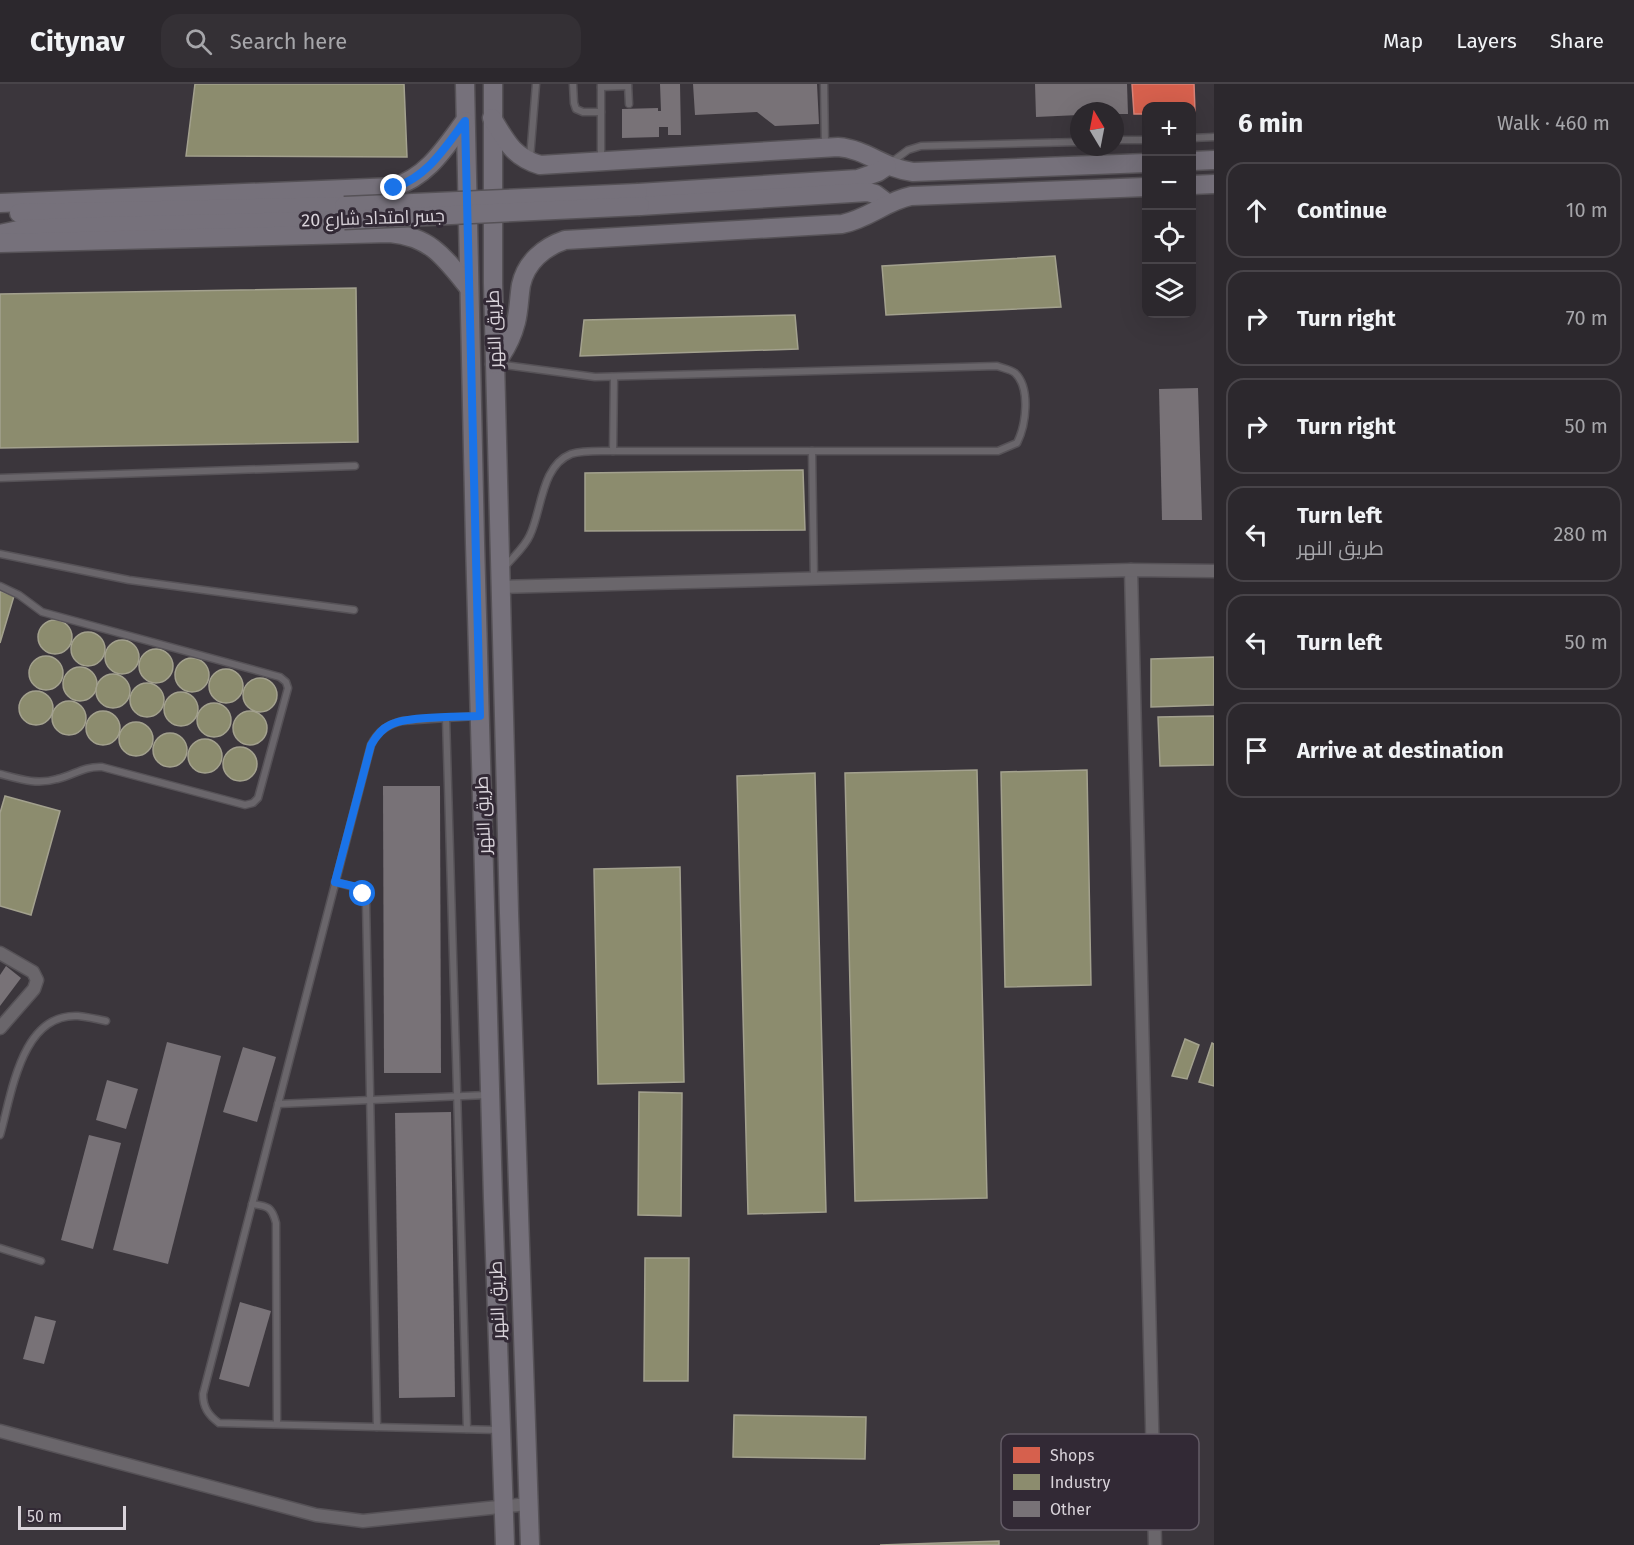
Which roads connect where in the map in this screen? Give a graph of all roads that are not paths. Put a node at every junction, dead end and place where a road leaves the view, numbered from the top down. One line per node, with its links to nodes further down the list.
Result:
1 (465, 84): 11 (main road, طريق النهر)
2 (493, 84): 10 (main road, طريق النهر)
3 (536, 84): 20 (lane)
4 (573, 84): 9 (lane)
5 (824, 84): 17 (lane)
6 (628, 85): 7 (lane); 8 (lane)
7 (601, 86): 9 (lane)
8 (629, 104)
9 (601, 112): 21 (lane)
10 (492, 118): 20 (main road); 35 (main road, طريق النهر)
11 (465, 121): 28 (main road); 34 (main road, طريق النهر)
12 (1196, 138): 13 (lane)
13 (1214, 138)
14 (1124, 140): 15 (lane)
15 (1142, 140)
16 (1070, 142): 23 (lane)
17 (825, 148): 21 (main road); 23 (main road)
18 (1214, 160): 19 (main road)
19 (1196, 161)
20 (530, 162): 21 (main road)
21 (601, 162)
22 (1142, 163): 23 (main road)
23 (887, 166): 27 (main road, جسر امتداد شارع 20)
24 (1214, 184): 25 (main road)
25 (1196, 185)
26 (1142, 187): 29 (main road)
27 (639, 199): 29 (main road, جسر امتداد شارع 20); 31 (main road, جسر امتداد شارع 20, bridge)
28 (0, 203)
29 (887, 203): 35 (main road)
30 (0, 211): 31 (main road, جسر امتداد شارع 20)
31 (344, 213): 32 (main road, جسر امتداد شارع 20)
32 (0, 234)
33 (0, 243): 34 (main road)
34 (469, 288): 48 (main road, طريق النهر)
35 (495, 364): 36 (lane); 44 (main road, طريق النهر)
36 (614, 376): 37 (lane); 38 (lane)
37 (613, 451): 38 (lane); 44 (lane)
38 (812, 451): 45 (lane)
39 (355, 466): 40 (lane)
40 (0, 478)
41 (0, 554): 47 (lane)
42 (1131, 570): 43 (street); 45 (street); 68 (street)
43 (1214, 571)
44 (502, 579): 45 (street); 69 (main road, طريق النهر)
45 (814, 579)
46 (0, 586): 50 (lane)
47 (354, 610)
48 (480, 716): 49 (lane); 55 (main road, طريق النهر)
49 (446, 718): 51 (lane); 56 (lane)
50 (0, 774)
51 (335, 882): 57 (lane); 58 (lane)
52 (0, 953): 54 (street)
53 (106, 1021): 59 (lane)
54 (0, 1028)
55 (490, 1095): 56 (lane); 66 (main road, طريق النهر)
56 (457, 1097): 57 (lane); 65 (lane)
57 (370, 1100): 58 (lane); 64 (lane)
58 (278, 1104): 60 (lane)
59 (0, 1135)
60 (252, 1204): 63 (lane); 63 (lane)
61 (0, 1248): 62 (lane)
62 (41, 1261)
63 (277, 1424): 64 (lane)
64 (377, 1427): 65 (lane)
65 (467, 1429): 66 (lane)
66 (501, 1430): 70 (main road, طريق النهر)
67 (0, 1431): 70 (street)
68 (1152, 1434)
69 (528, 1504): 70 (street); 73 (main road, طريق النهر)
70 (504, 1506): 72 (main road, طريق النهر)
71 (1155, 1530): 74 (street)
72 (506, 1545)
73 (530, 1545)
74 (1155, 1545)

